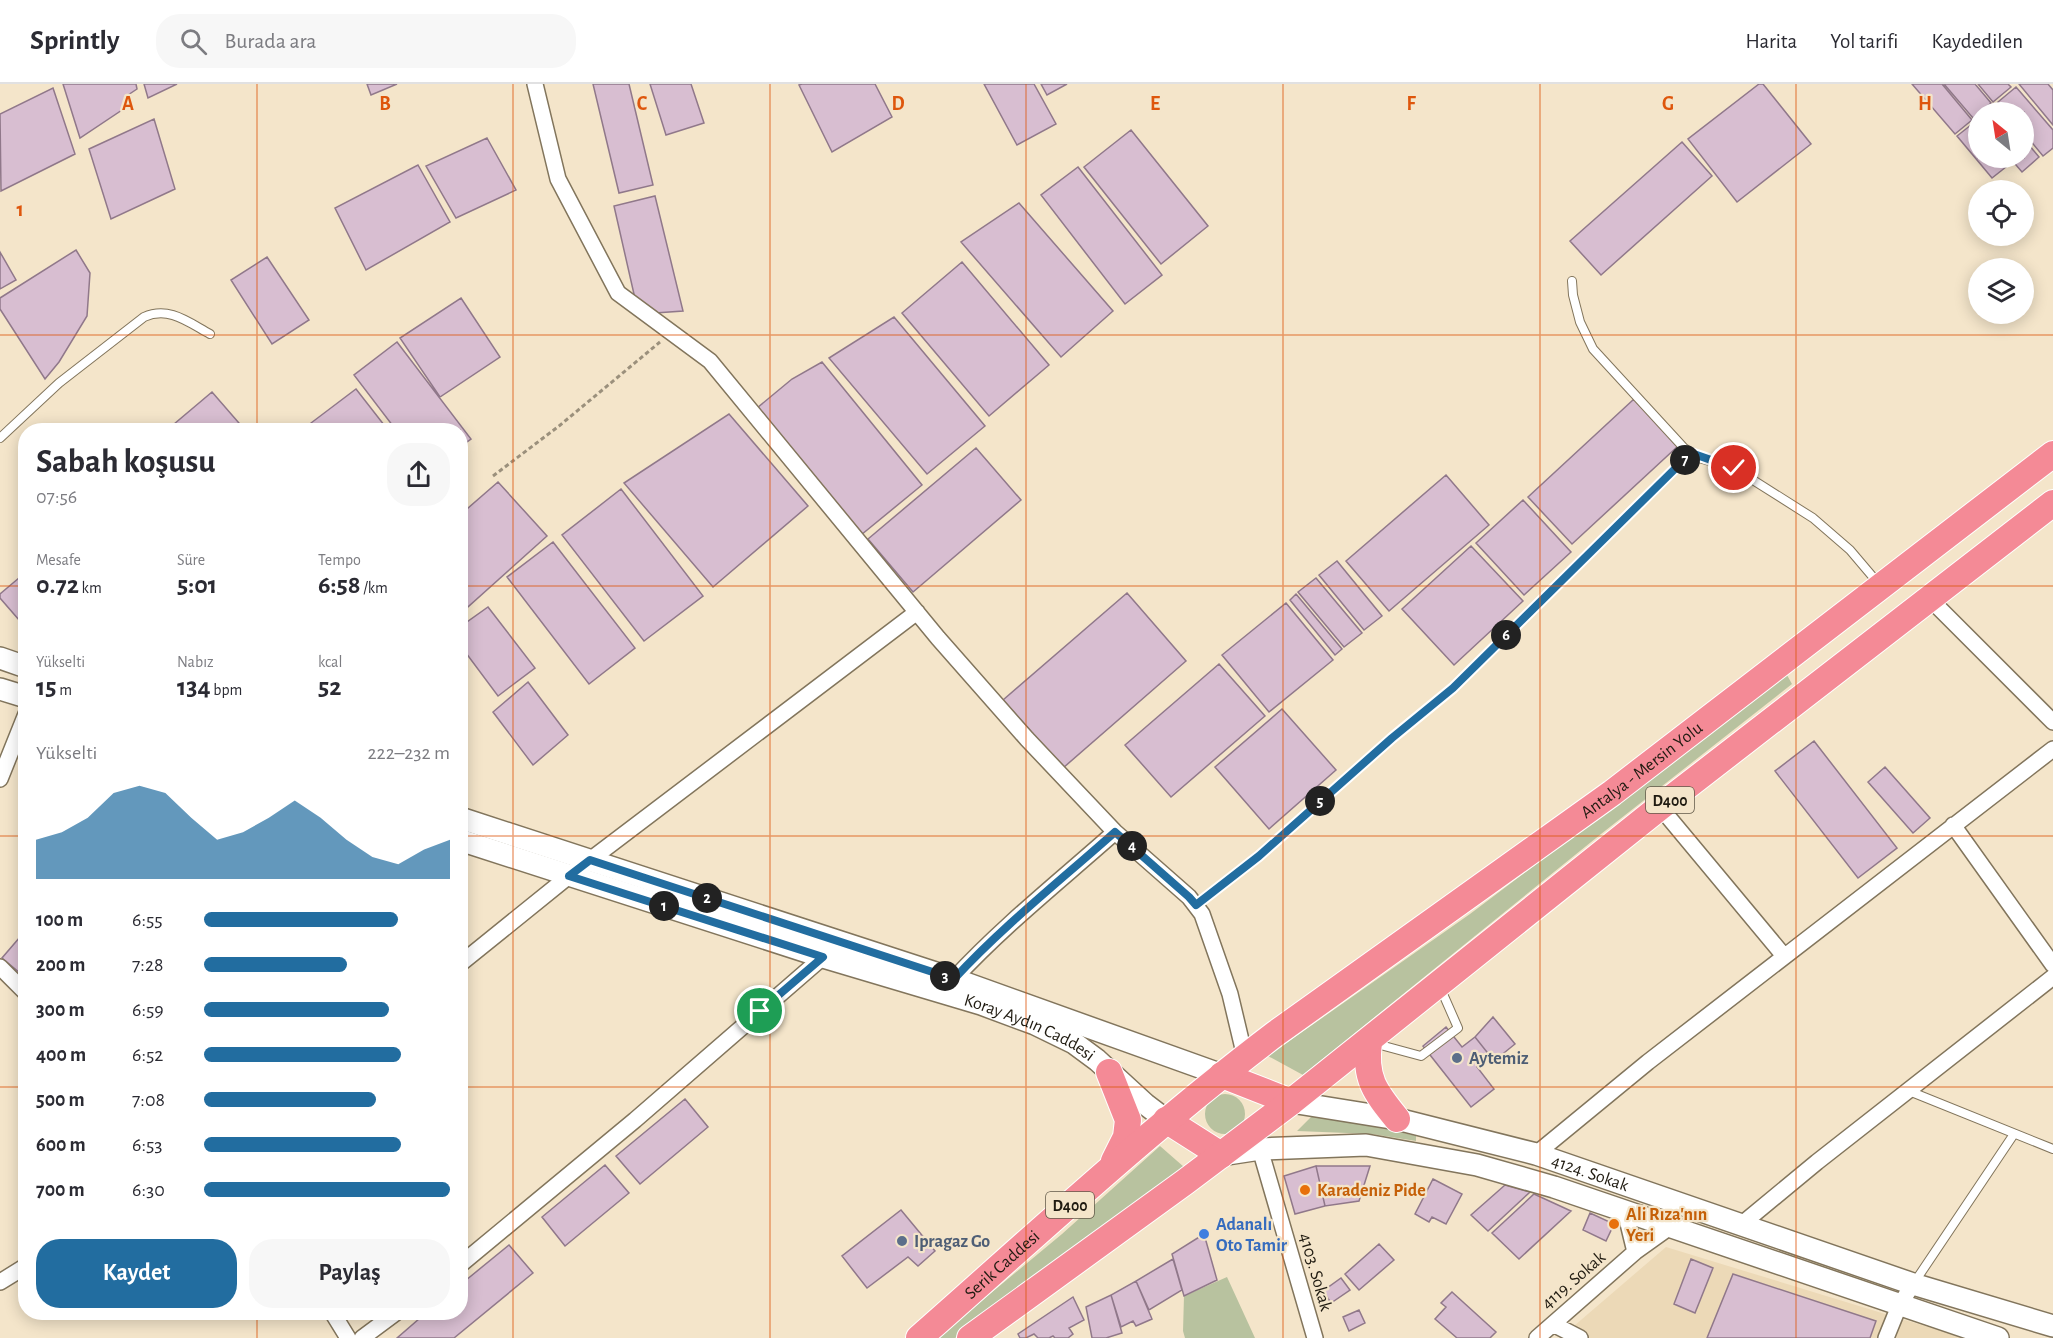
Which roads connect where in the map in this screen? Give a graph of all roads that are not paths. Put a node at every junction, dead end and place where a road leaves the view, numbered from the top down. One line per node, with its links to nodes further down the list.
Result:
1 (535, 84): 10 (street)
2 (1572, 281): 5 (lane)
3 (210, 334): 4 (lane)
4 (0, 438)
5 (1691, 453): 8 (lane); 26 (lane)
6 (2053, 454): 8 (highway, Antalya - Mersin Yolu / D400)
7 (2053, 503): 9 (highway, D400)
8 (1881, 586): 37 (highway, Antalya - Mersin Yolu / D400)
9 (1929, 598): 15 (street); 19 (highway, D400)
10 (917, 612): 22 (street); 24 (street)
11 (0, 658): 12 (main road)
12 (18, 664)
13 (0, 689): 14 (main road)
14 (18, 695)
15 (2053, 722)
16 (18, 734): 18 (street)
17 (2053, 749): 21 (street)
18 (0, 779)
19 (1660, 807): 27 (street); 34 (highway, D400)
20 (468, 821): 24 (main road)
21 (1953, 825): 27 (street); 30 (street)
22 (1115, 832): 26 (street); 33 (street)
23 (468, 843): 25 (main road, Koray Aydın Caddesi)
24 (590, 860): 25 (street); 33 (main road)
25 (569, 876): 28 (main road, Koray Aydın Caddesi); 29 (street)
26 (1196, 905): 37 (street)
27 (1784, 956): 47 (street)
28 (823, 957): 38 (main road, Koray Aydın Caddesi); 54 (street)
29 (468, 958)
30 (2053, 964)
31 (0, 967): 35 (street)
32 (2053, 977): 40 (street)
33 (954, 979): 39 (main road)
34 (1439, 984): 36 (highway, D400); 36 (lane)
35 (18, 985)
36 (1369, 1041): 41 (highway, D400); 42 (highway)
37 (1245, 1058): 39 (highway, Antalya - Mersin Yolu / D400)
38 (1109, 1072): 43 (main road, Koray Aydın Caddesi); 49 (highway)
39 (1222, 1075): 41 (highway); 43 (highway, Serik Caddesi / D400)
40 (1908, 1090): 44 (lane); 51 (street)
41 (1291, 1102): 42 (main road, 4124. Sokak); 48 (highway, Serik Caddesi / D400)
42 (1397, 1119): 47 (main road, 4124. Sokak)
43 (1166, 1120): 48 (highway); 49 (highway, Serik Caddesi / D400)
44 (2014, 1134): 46 (lane); 57 (lane)
45 (1260, 1149): 48 (main road); 50 (main road); 67 (street, 4103. Sokak)
46 (2053, 1149)
47 (1536, 1154): 51 (main road, 4124. Sokak)
48 (1221, 1155): 66 (highway, Serik Caddesi / D400)
49 (1108, 1171): 65 (highway, Serik Caddesi / D400)
50 (1625, 1211): 52 (main road); 53 (street)
51 (1742, 1224): 57 (main road, 4124. Sokak)
52 (1670, 1227): 53 (street, 4119. Sokak); 58 (main road)
53 (1635, 1252): 61 (street, 4119. Sokak)
54 (468, 1258)
55 (18, 1271): 56 (street)
56 (0, 1282)
57 (1913, 1284): 58 (street); 62 (main road, 4124. Sokak)
58 (1899, 1306): 70 (street); 71 (main road)
59 (337, 1320): 63 (street)
60 (387, 1320): 64 (street)
61 (1553, 1324): 68 (street, 4119. Sokak); 69 (street)
62 (2053, 1326)
63 (348, 1338)
64 (362, 1338)
65 (919, 1338)
66 (970, 1338)
67 (1315, 1338)
68 (1537, 1338)
69 (1580, 1338)
70 (1886, 1338)
71 (1998, 1338)

